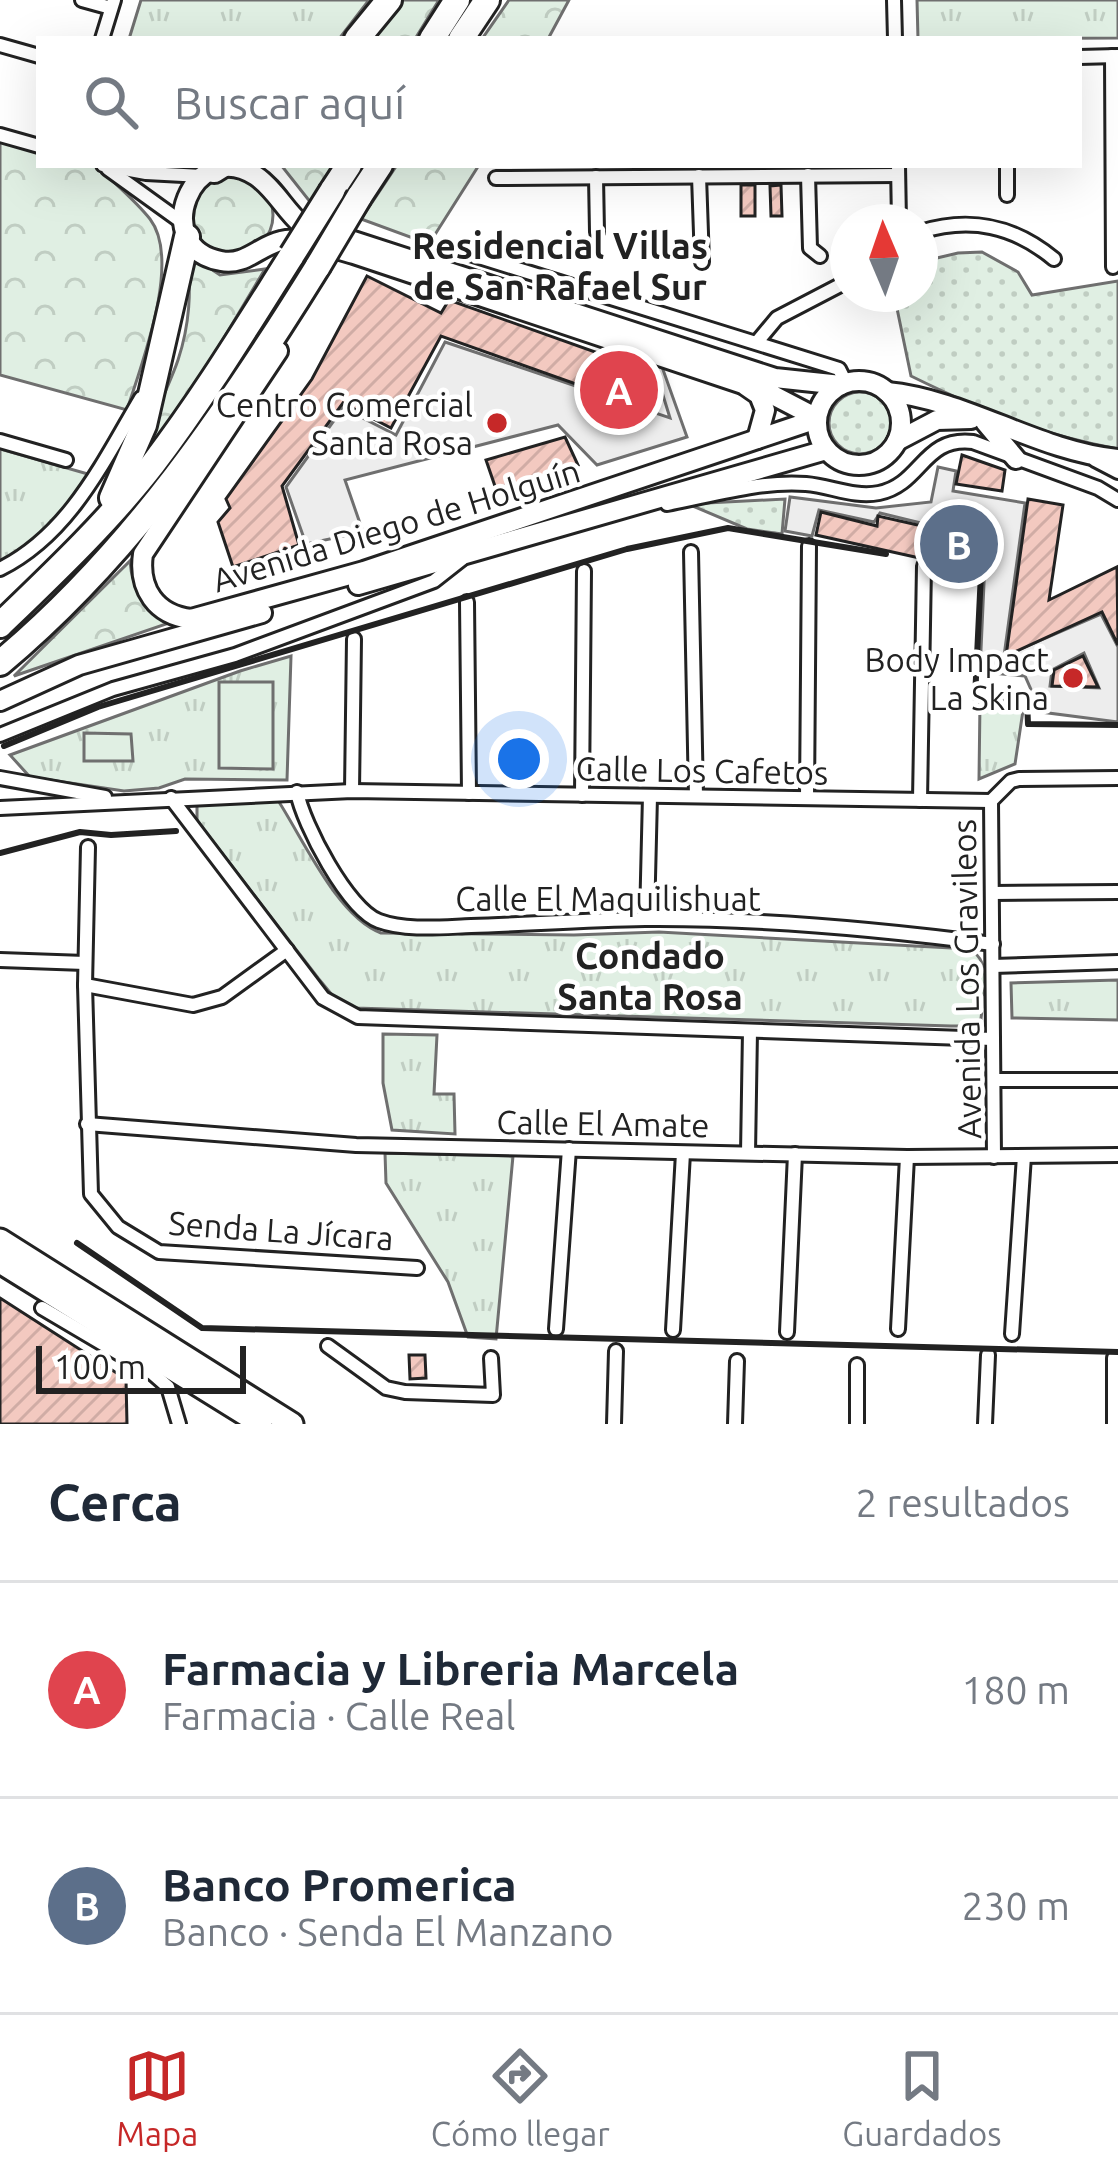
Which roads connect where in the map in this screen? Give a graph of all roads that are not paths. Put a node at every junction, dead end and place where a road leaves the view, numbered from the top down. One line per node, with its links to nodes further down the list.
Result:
1 (82, 0): 6 (street)
2 (389, 0): 8 (highway)
3 (457, 0): 9 (highway)
4 (487, 0): 10 (highway)
5 (894, 0): 11 (street)
6 (112, 4): 7 (street)
7 (104, 36)
8 (359, 36)
9 (434, 36)
10 (463, 36)
11 (895, 36)
12 (0, 45): 13 (street)
13 (36, 55)
14 (1115, 56): 15 (street); 40 (street)
15 (1082, 57)
16 (0, 135): 17 (street)
17 (36, 145)
18 (107, 168): 33 (street)
19 (119, 168): 23 (street)
20 (347, 168): 61 (highway, bridge)
21 (378, 168): 41 (highway, bridge)
22 (1007, 168): 30 (street)
23 (212, 170): 29 (main road); 33 (main road)
24 (898, 170): 25 (street); 31 (street)
25 (808, 175): 26 (street); 37 (street)
26 (699, 176): 27 (street); 39 (street)
27 (596, 177): 28 (street); 34 (street)
28 (496, 178)
29 (272, 194): 36 (main road); 46 (main road)
30 (1007, 195)
31 (899, 204)
32 (938, 227): 38 (street)
33 (185, 230): 36 (main road); 44 (highway)
34 (597, 232)
35 (447, 247): 43 (street)
36 (262, 249): 45 (main road)
37 (820, 256)
38 (1054, 259)
39 (702, 262)
40 (1113, 267)
41 (317, 268): 50 (main road, Avenida Diego de Holguín); 71 (highway)
42 (830, 290): 43 (street)
43 (757, 342): 46 (street)
44 (158, 371): 61 (highway); 66 (street)
45 (742, 383): 48 (main road); 50 (main road)
46 (843, 384): 47 (main road); 48 (main road)
47 (887, 392): 49 (main road); 51 (main road)
48 (817, 419): 50 (main road, Avenida Diego de Holguín); 53 (main road)
49 (983, 421): 51 (main road); 54 (main road); 55 (main road)
50 (757, 439)
51 (897, 440): 53 (main road)
52 (0, 441): 57 (street)
53 (826, 450): 60 (main road, Avenida Diego de Holguín)
54 (1089, 456): 56 (main road); 58 (street)
55 (1016, 458): 59 (street); 60 (street)
56 (1118, 459)
57 (67, 460)
58 (1118, 472)
59 (1118, 500)
60 (613, 514): 64 (main road, Avenida Diego de Holguín)
61 (80, 546): 69 (highway)
62 (809, 546): 83 (street)
63 (692, 552): 81 (street)
64 (466, 555): 72 (main road, Avenida Diego de Holguín); 73 (street)
65 (924, 566): 84 (street)
66 (0, 569)
67 (584, 571): 79 (street)
68 (467, 602): 78 (street)
69 (2, 623)
70 (354, 639): 76 (street)
71 (0, 663)
72 (0, 701)
73 (0, 735)
74 (0, 778): 85 (street, Calle Los Cafetos)
75 (1118, 778): 86 (street)
76 (352, 791): 77 (street, Calle Los Cafetos); 78 (street, Calle Los Cafetos)
77 (297, 793): 82 (street, Calle Los Cafetos); 91 (street, Calle El Maquilishuat)
78 (469, 793): 79 (street, Calle Los Cafetos)
79 (582, 795): 80 (street, Calle Los Cafetos)
80 (650, 796): 81 (street, Calle Los Cafetos); 91 (street)
81 (696, 796): 83 (street, Calle Los Cafetos)
82 (171, 798): 85 (street, Calle Los Cafetos); 93 (street)
83 (807, 798): 84 (street, Calle Los Cafetos)
84 (920, 800): 86 (street, Calle Los Cafetos)
85 (125, 801): 87 (street, Calle Los Cafetos)
86 (991, 801): 90 (street, Avenida Los Gravileos)
87 (0, 808)
88 (88, 847): 96 (street)
89 (1118, 892): 90 (street)
90 (992, 893): 92 (street, Avenida Los Gravileos)
91 (647, 919): 92 (street, Calle El Maquilishuat)
92 (992, 944): 97 (street, Avenida Los Gravileos)
93 (286, 950): 98 (street); 99 (street)
94 (0, 960): 96 (street)
95 (1118, 962): 97 (street)
96 (86, 963): 98 (street)
97 (993, 966): 100 (street, Avenida Los Gravileos)
98 (85, 985): 103 (street)
99 (750, 1031): 100 (street); 106 (street)
100 (993, 1040): 101 (street, Avenida Los Gravileos)
101 (994, 1080): 102 (street); 109 (street, Avenida Los Gravileos)
102 (1118, 1080)
103 (87, 1124): 104 (street, Calle El Amate); 114 (street, Senda La Jícara)
104 (569, 1149): 105 (street, Calle El Amate); 116 (street)
105 (683, 1153): 106 (street, Calle El Amate); 118 (street)
106 (748, 1153): 107 (street, Calle El Amate)
107 (795, 1154): 111 (street, Calle El Amate); 119 (street)
108 (1118, 1155): 110 (street, Calle El Amate)
109 (994, 1156): 110 (street, Calle El Amate); 111 (street, Calle El Amate)
110 (1024, 1156): 120 (street)
111 (907, 1157): 117 (street)
112 (0, 1240): 130 (main road)
113 (0, 1262): 129 (main road)
114 (417, 1268)
115 (42, 1307): 128 (street)
116 (556, 1329)
117 (898, 1329)
118 (673, 1330)
119 (787, 1332)
120 (1012, 1334)
121 (328, 1346): 124 (street)
122 (616, 1351): 131 (street)
123 (988, 1355): 134 (street)
124 (491, 1358)
125 (1114, 1358): 135 (street)
126 (737, 1360): 132 (street)
127 (857, 1366): 133 (street)
128 (179, 1424)
129 (261, 1424)
130 (292, 1424)
131 (614, 1424)
132 (735, 1424)
133 (857, 1424)
134 (985, 1424)
135 (1114, 1424)

